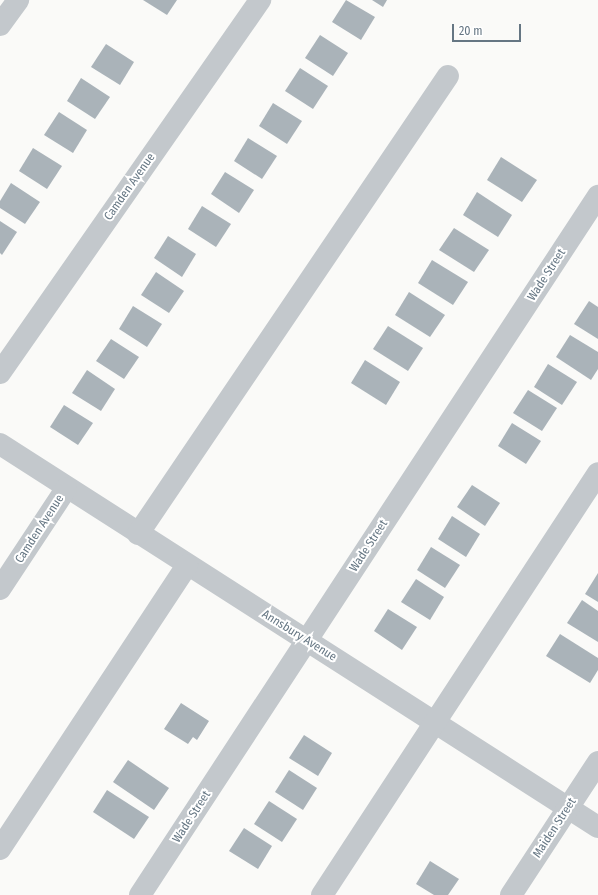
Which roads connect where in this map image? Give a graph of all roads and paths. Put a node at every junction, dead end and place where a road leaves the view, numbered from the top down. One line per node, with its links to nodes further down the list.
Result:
1 (18, 0): 3 (street)
2 (260, 0): 6 (street, Camden Avenue)
3 (0, 25)
4 (448, 76): 10 (street)
5 (598, 196): 13 (street, Wade Street)
6 (0, 373)
7 (0, 444): 9 (street, Annsbury Avenue)
8 (598, 473): 14 (street)
9 (66, 489): 10 (street, Annsbury Avenue); 12 (street, Camden Avenue)
10 (138, 534): 11 (street, Annsbury Avenue)
11 (187, 565): 13 (street, Annsbury Avenue); 18 (street)
12 (0, 589)
13 (307, 641): 14 (street, Annsbury Avenue); 19 (street, Wade Street)
14 (434, 722): 16 (street, Annsbury Avenue); 20 (street)
15 (598, 762): 16 (street, Maiden Street)
16 (568, 808): 17 (street, Annsbury Avenue); 21 (street, Maiden Street)
17 (598, 827)
18 (0, 849)
19 (140, 895)
20 (322, 895)
21 (511, 895)

